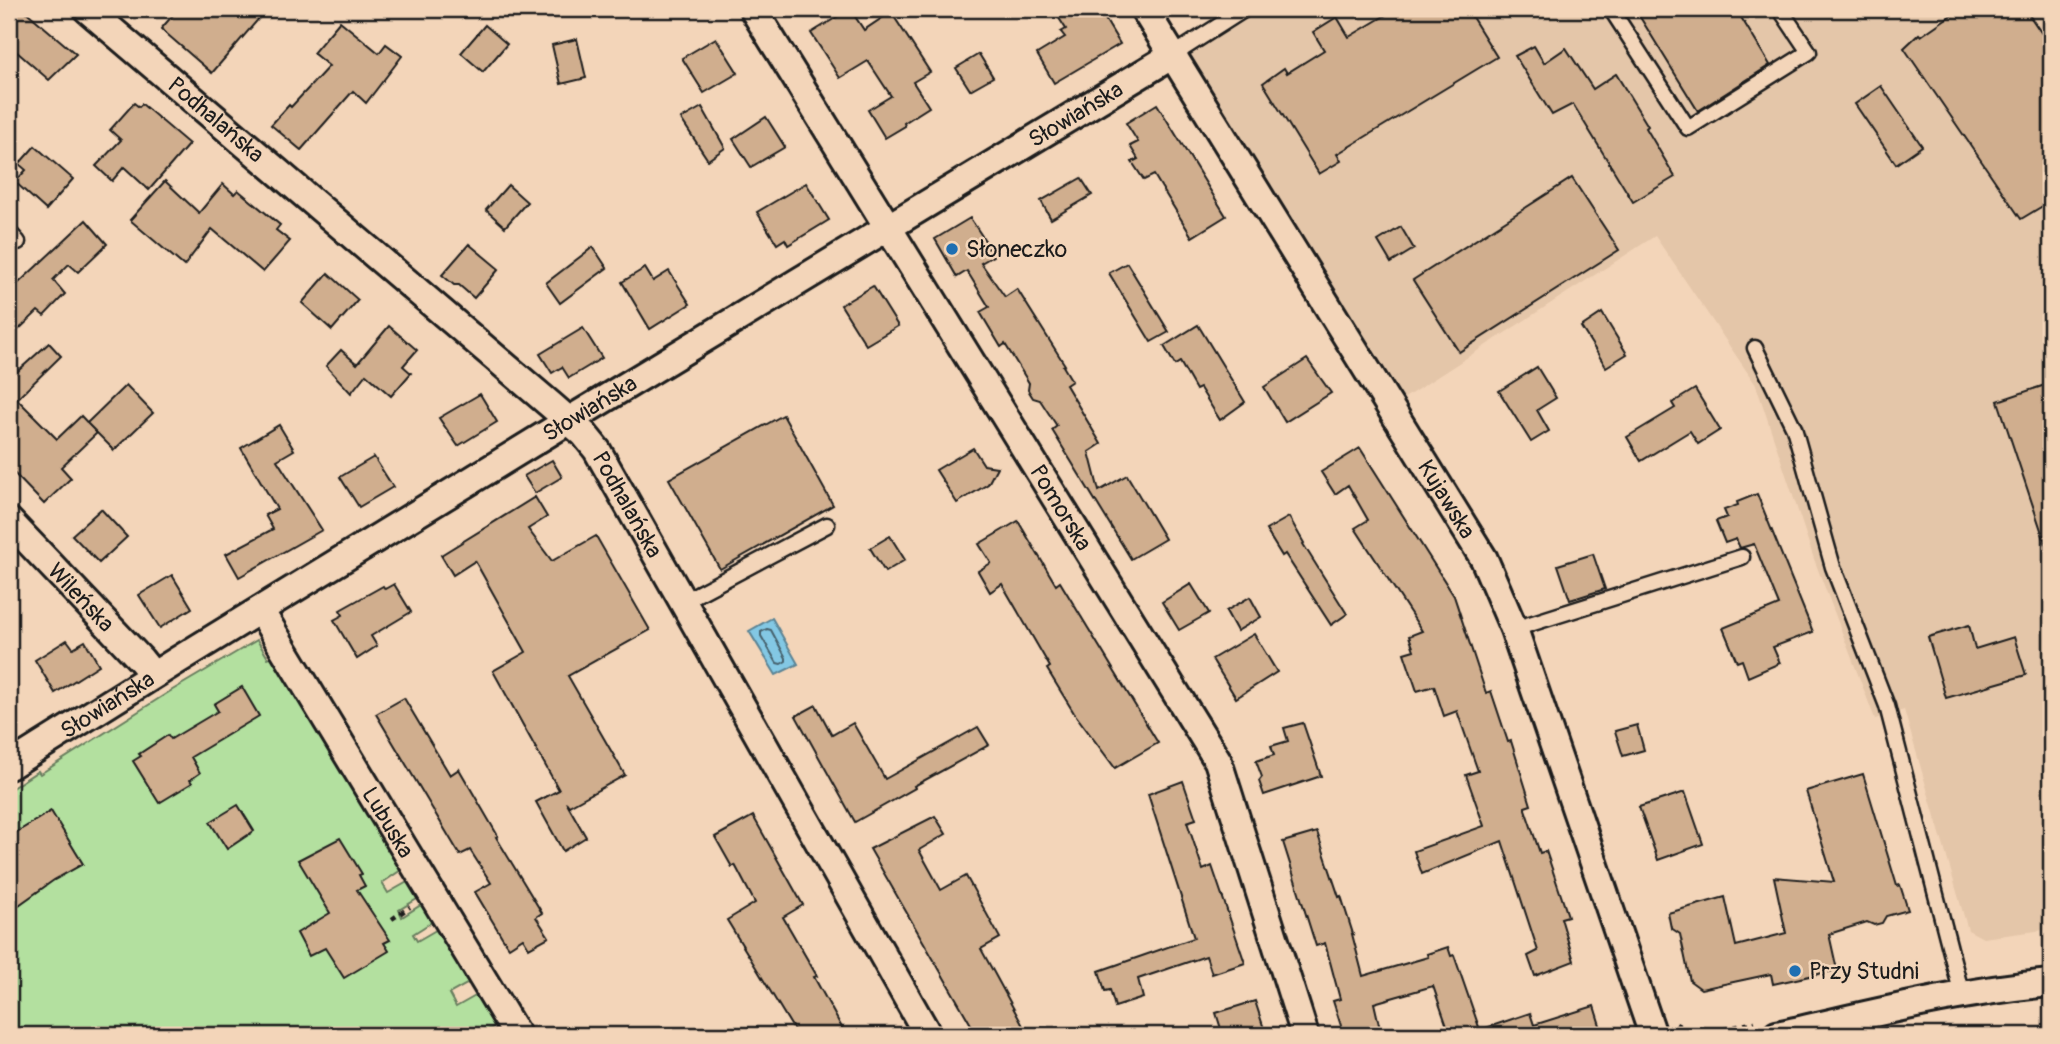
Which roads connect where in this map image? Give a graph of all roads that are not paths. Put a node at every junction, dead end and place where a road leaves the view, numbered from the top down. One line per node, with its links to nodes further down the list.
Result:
1 (87, 9): 10 (street, Podhalańska)
2 (753, 9): 8 (street, Pomorska)
3 (1144, 9): 7 (street, Kujawska)
4 (1245, 9): 7 (lane)
5 (1611, 9): 6 (lane)
6 (1780, 9)
7 (1173, 55): 8 (street, Słowiańska); 16 (street, Kujawska)
8 (887, 227): 10 (street, Słowiańska); 23 (street, Pomorska)
9 (1755, 348): 20 (lane)
10 (568, 421): 14 (street, Podhalańska); 15 (street, Słowiańska)
11 (9, 521): 17 (street, Wileńska)
12 (827, 526): 14 (lane)
13 (1742, 557): 16 (lane)
14 (684, 601): 22 (street, Podhalańska)
15 (260, 610): 17 (street, Słowiańska); 21 (street, Lubuska)
16 (1514, 629): 24 (street, Kujawska)
17 (153, 675): 18 (street, Słowiańska)
18 (9, 766)
19 (2051, 983): 20 (street)
20 (1962, 995): 25 (street)
21 (517, 1035)
22 (928, 1035)
23 (1305, 1035)
24 (1653, 1035)
25 (1777, 1035)

